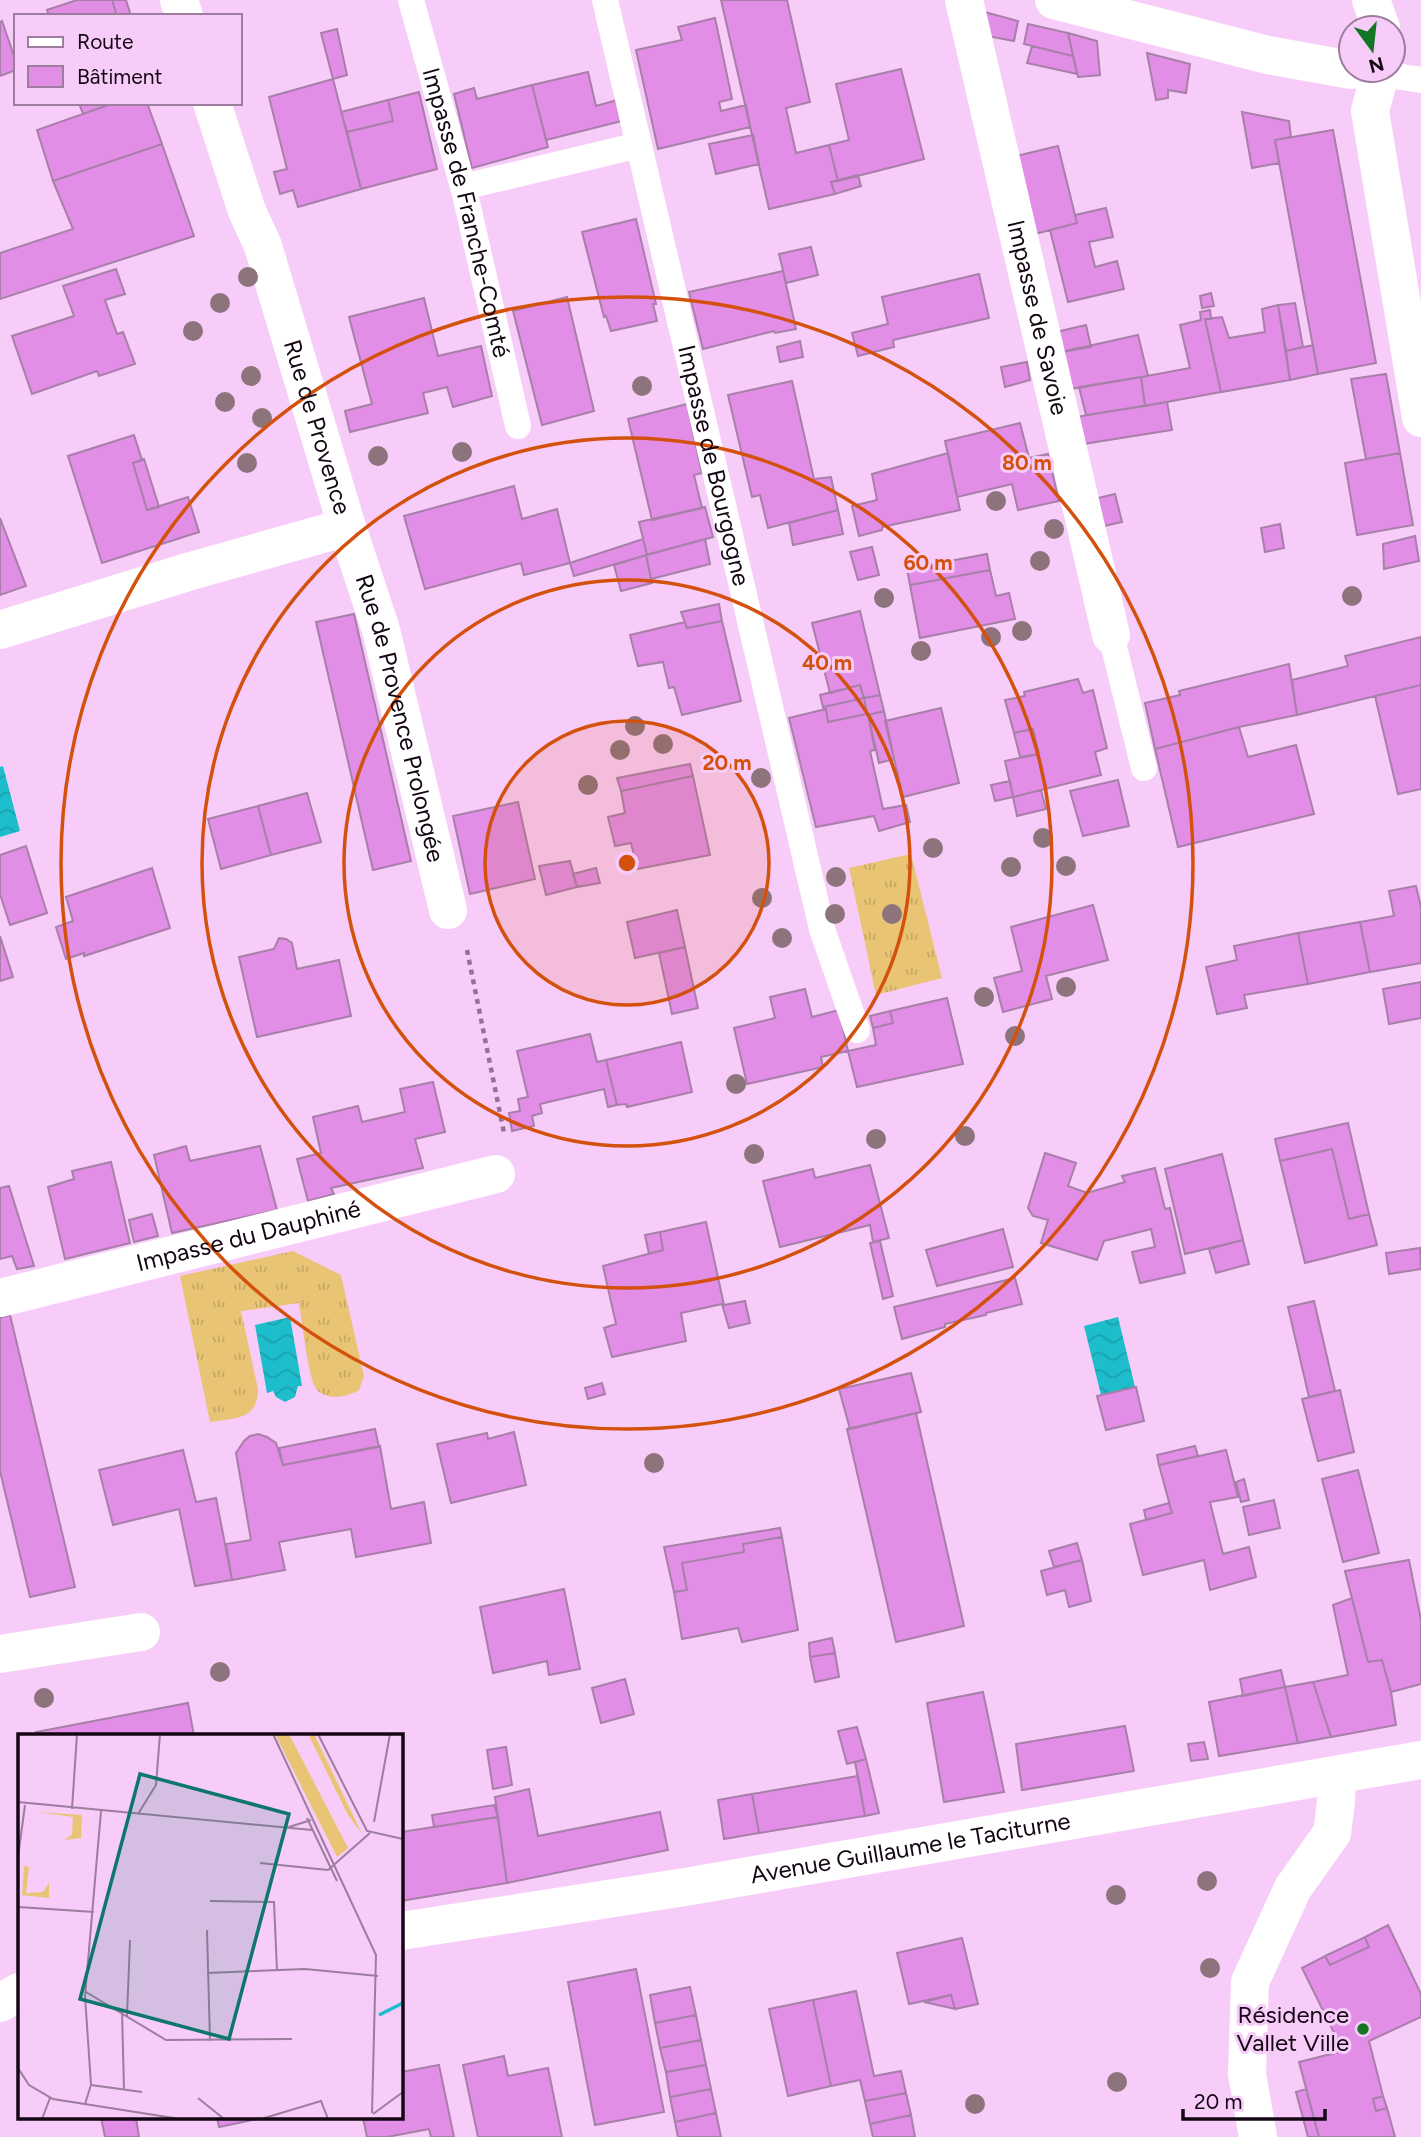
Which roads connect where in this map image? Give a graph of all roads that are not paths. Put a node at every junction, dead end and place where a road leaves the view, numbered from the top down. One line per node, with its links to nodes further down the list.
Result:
1 (411, 0): 9 (lane, Impasse de Franche-Comté)
2 (605, 0): 8 (lane, Impasse de Bourgogne)
3 (964, 0): 14 (street, Impasse de Savoie)
4 (1054, 0): 5 (street)
5 (1337, 66)
6 (1367, 84): 10 (street)
7 (213, 105): 12 (street, Rue de Provence)
8 (639, 145): 9 (lane); 17 (lane, Impasse de Bourgogne)
9 (463, 187): 11 (lane, Impasse de Franche-Comté)
10 (1421, 418)
11 (518, 426)
12 (347, 527): 13 (street, Rue de Provence); 16 (street, Rue de Provence Prolongée)
13 (0, 630)
14 (1111, 635): 15 (lane)
15 (1144, 768)
16 (448, 910)
17 (858, 1030)
18 (496, 1174): 19 (street, Impasse du Dauphiné)
19 (0, 1298)
20 (141, 1632): 21 (street)
21 (0, 1654)
22 (1421, 1760): 23 (street, Avenue Guillaume le Taciturne)
23 (1337, 1775): 24 (street, Avenue Guillaume le Taciturne); 29 (street)
24 (402, 1931)
25 (0, 1988): 26 (street)
26 (18, 1990)
27 (18, 1991): 28 (street)
28 (0, 2003)
29 (1258, 2137)

